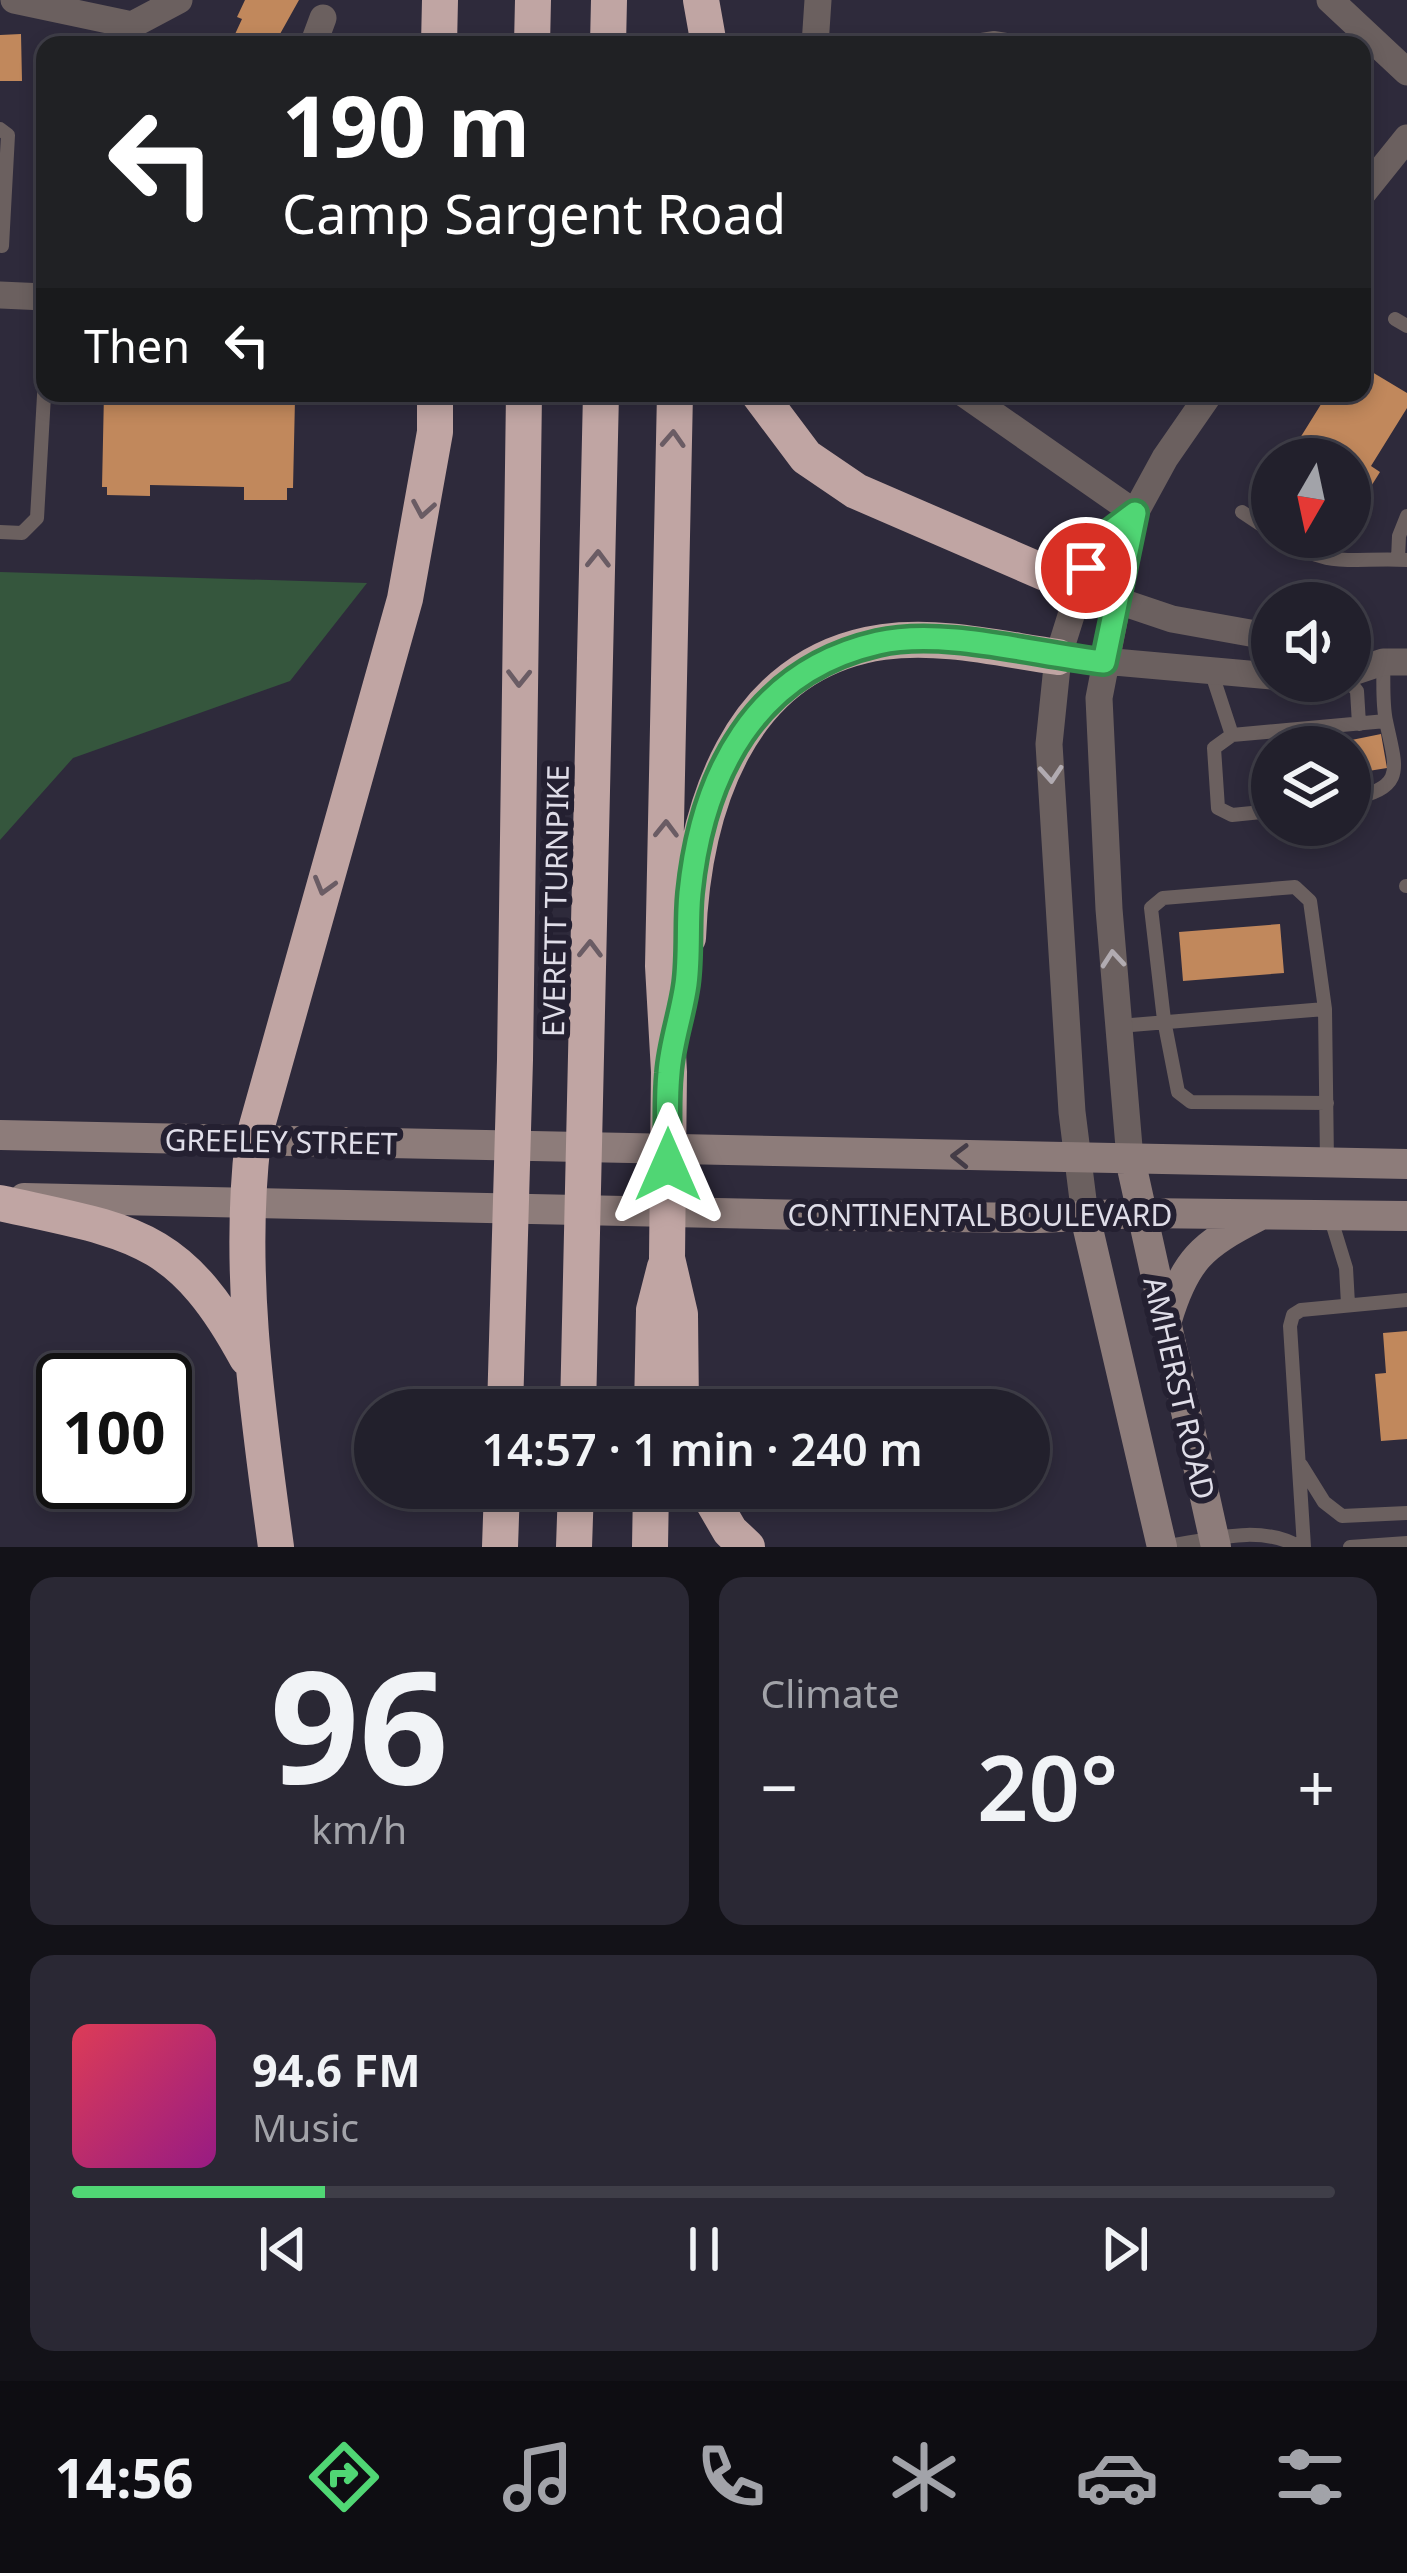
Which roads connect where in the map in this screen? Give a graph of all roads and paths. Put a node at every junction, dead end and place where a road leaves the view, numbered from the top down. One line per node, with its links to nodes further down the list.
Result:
1 (179, 0): 9 (street)
2 (440, 0): 10 (highway)
3 (533, 0): 11 (highway)
4 (609, 0): 12 (highway)
5 (697, 0): 13 (highway); 14 (highway)
6 (818, 0): 15 (street)
7 (1330, 0): 16 (street)
8 (27, 1): 9 (street)
9 (132, 35)
10 (439, 36)
11 (532, 36)
12 (608, 36)
13 (692, 36)
14 (707, 36)
15 (816, 36)
16 (1368, 36)
17 (1371, 38): 18 (street)
18 (1407, 72)
19 (0, 129): 22 (lane)
20 (1407, 138): 21 (street)
21 (1371, 183)
22 (2, 246)
23 (0, 295): 24 (street)
24 (36, 297)
25 (44, 402): 37 (lane)
26 (435, 402): 60 (highway, one-way to 60)
27 (524, 402): 79 (highway, EVERETT TURNPIKE, one-way to 79)
28 (602, 402): 80 (highway, EVERETT TURNPIKE, one-way to 28)
29 (675, 402): 57 (highway, one-way to 29)
30 (765, 402): 40 (highway)
31 (978, 402): 34 (street)
32 (1204, 402): 34 (street)
33 (1242, 512): 36 (lane)
34 (1135, 513): 40 (street); 41 (street)
35 (1407, 516): 39 (lane)
36 (1251, 518)
37 (0, 532)
38 (1320, 558): 39 (lane)
39 (1403, 559)
40 (1079, 588): 41 (street); 43 (street)
41 (1116, 601): 42 (street); 44 (street)
42 (1251, 633)
43 (1058, 657): 44 (street); 57 (highway); 62 (street, one-way to 62)
44 (1104, 662): 46 (street); 56 (street, one-way to 44)
45 (1395, 662): 49 (lane)
46 (1211, 670): 47 (street); 51 (lane)
47 (1251, 674)
48 (1358, 702): 50 (lane)
49 (1386, 721): 50 (lane); 52 (lane)
50 (1359, 724): 51 (lane)
51 (1232, 735): 53 (lane)
52 (1371, 794)
53 (1251, 813)
54 (1325, 1009): 55 (lane); 55 (lane); 58 (lane)
55 (1164, 1020): 56 (lane); 58 (lane)
56 (1118, 1026): 63 (street)
57 (669, 1072): 74 (highway)
58 (1328, 1103): 64 (lane)
59 (0, 1135): 60 (main road, GREELEY STREET)
60 (253, 1140): 61 (main road, GREELEY STREET); 67 (highway)
61 (562, 1148): 62 (main road, CONTINENTAL BOULEVARD, one-way to 61)
62 (1077, 1159): 63 (main road, CONTINENTAL BOULEVARD); 71 (street)
63 (1130, 1159): 64 (main road, CONTINENTAL BOULEVARD); 69 (main road, AMHERST ROAD)
64 (1327, 1162): 65 (main road, CONTINENTAL BOULEVARD)
65 (1407, 1164)
66 (0, 1200): 67 (main road, GREELEY STREET); 78 (highway)
67 (246, 1201): 68 (main road, GREELEY STREET); 78 (highway)
68 (553, 1209): 71 (main road, CONTINENTAL BOULEVARD)
69 (1140, 1213): 70 (main road, CONTINENTAL BOULEVARD); 71 (main road, CONTINENTAL BOULEVARD); 77 (main road, AMHERST ROAD)
70 (1260, 1215): 72 (main road, CONTINENTAL BOULEVARD); 77 (main road)
71 (1085, 1216): 96 (main road, AMHERST ROAD)
72 (1330, 1216): 73 (main road, CONTINENTAL BOULEVARD); 76 (lane)
73 (1407, 1216)
74 (668, 1258): 81 (highway); 82 (highway)
75 (1407, 1300): 76 (lane)
76 (1348, 1304): 83 (lane)
77 (1165, 1325): 90 (main road, AMHERST ROAD)
78 (251, 1366): 91 (highway)
79 (506, 1389)
80 (579, 1389)
81 (652, 1389)
82 (681, 1389)
83 (1298, 1460): 88 (lane); 97 (lane)
84 (501, 1509): 92 (highway)
85 (575, 1509): 93 (highway)
86 (650, 1509): 94 (highway)
87 (717, 1509): 95 (highway)
88 (1407, 1513)
89 (1407, 1543): 98 (lane)
90 (1215, 1544): 96 (lane); 97 (lane)
91 (276, 1547)
92 (500, 1547)
93 (574, 1547)
94 (650, 1547)
95 (747, 1547)
96 (1162, 1547)
97 (1302, 1547)
98 (1350, 1547)

